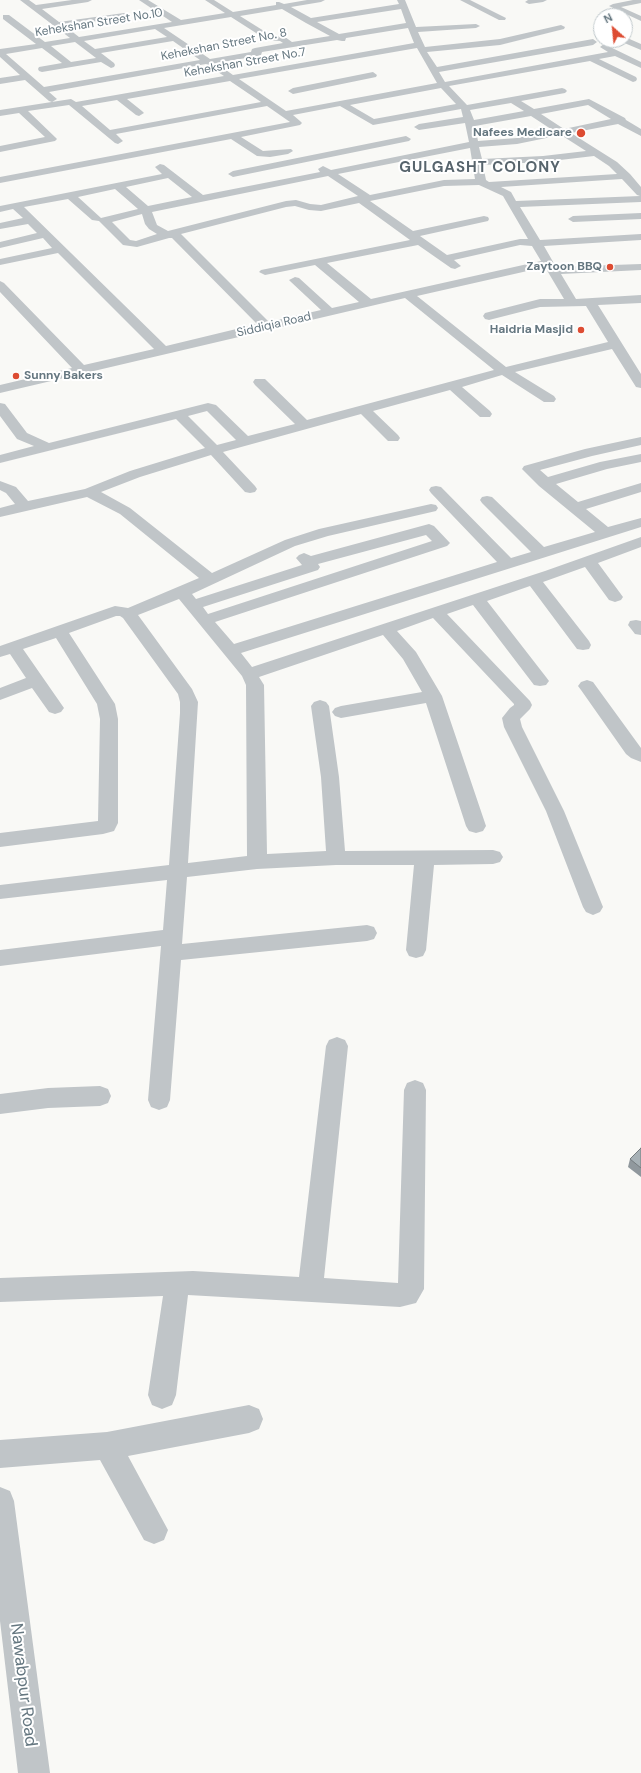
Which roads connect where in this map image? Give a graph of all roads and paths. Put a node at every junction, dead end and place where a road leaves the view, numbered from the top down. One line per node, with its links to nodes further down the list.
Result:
1 (47, 0): 12 (street)
2 (88, 0): 12 (street)
3 (143, 0): 22 (street)
4 (209, 0): 15 (street)
5 (273, 0): 13 (street)
6 (322, 0): 13 (street, Kehekshan Street No.10)
7 (464, 0): 14 (street)
8 (543, 0): 10 (street)
9 (403, 2): 21 (street); 27 (street)
10 (529, 2)
11 (639, 2): 20 (street)
12 (32, 6): 18 (street); 24 (street)
13 (283, 6): 15 (street, Kehekshan Street No.10); 21 (street)
14 (492, 13): 17 (street); 19 (street)
15 (232, 14): 22 (street, Kehekshan Street No.10); 34 (street)
16 (124, 15): 24 (street)
17 (474, 16)
18 (3, 17): 33 (street)
19 (502, 18)
20 (641, 18)
21 (309, 21): 29 (street)
22 (178, 22): 25 (street, Kehekshan Street No.10)
23 (550, 22): 39 (street, Kehekshan Street No.7)
24 (58, 25): 31 (street)
25 (156, 26): 30 (street); 31 (street, Kehekshan Street No.10)
26 (476, 26): 27 (street, Kehekshan Street No. 8)
27 (412, 28): 29 (street, Kehekshan Street No. 8); 39 (street)
28 (581, 36): 32 (street)
29 (338, 37): 34 (street, Kehekshan Street No. 8); 41 (street)
30 (173, 38): 38 (street); 45 (street)
31 (77, 39): 33 (street, Kehekshan Street No.10); 38 (street)
32 (593, 42): 51 (street)
33 (44, 45): 37 (street, Kehekshan Street No.10); 46 (street)
34 (291, 45): 45 (street, Kehekshan Street No. 8)
35 (640, 46): 40 (street)
36 (606, 48): 40 (street)
37 (0, 52): 52 (street)
38 (94, 52): 42 (street)
39 (421, 52): 41 (street, Kehekshan Street No.7); 51 (street)
40 (614, 52): 43 (street); 47 (street)
41 (369, 53): 44 (street); 53 (street, Kehekshan Street No.7)
42 (102, 58): 46 (street); 48 (street)
43 (591, 58): 54 (street); 57 (street)
44 (382, 60)
45 (206, 62): 53 (street); 58 (street, Kehekshan Street No. 8)
46 (69, 64): 50 (street)
47 (640, 64)
48 (111, 65)
49 (366, 67): 59 (street)
50 (42, 69)
51 (434, 70): 57 (street)
52 (27, 76): 55 (street); 58 (street)
53 (230, 77): 62 (street, Kehekshan Street No.7); 64 (street)
54 (637, 78): 56 (street)
55 (0, 81)
56 (618, 81)
57 (442, 84): 66 (street); 68 (street)
58 (44, 91): 61 (street, Kehekshan Street No. 8); 65 (street)
59 (293, 91)
60 (562, 91): 63 (street)
61 (32, 95)
62 (119, 97): 67 (street, Kehekshan Street No.7); 73 (street)
63 (513, 100): 68 (street); 70 (street)
64 (268, 103): 72 (street); 79 (street)
65 (58, 104): 67 (street, Kehekshan Street No.7); 69 (street, Kehekshan Street No.7)
66 (342, 104): 68 (street); 72 (street)
67 (74, 105): 76 (street)
68 (463, 107): 77 (street)
69 (21, 110): 71 (street, Kehekshan Street No.7); 83 (street)
70 (533, 111): 75 (street); 77 (street); 78 (street)
71 (0, 113)
72 (283, 114): 81 (street)
73 (124, 116)
74 (109, 118): 76 (street)
75 (622, 120): 78 (street); 80 (street)
76 (94, 121): 79 (street)
77 (470, 121): 82 (street); 84 (street)
78 (564, 132): 84 (street); 88 (street)
79 (108, 133): 86 (street)
80 (641, 133)
81 (232, 135): 86 (street); 90 (street)
82 (406, 139): 87 (street); 90 (street)
83 (46, 141): 85 (street); 93 (street)
84 (473, 144): 87 (street); 92 (street)
85 (0, 149)
86 (137, 153): 93 (street); 99 (street)
87 (429, 153): 96 (street)
88 (596, 153): 89 (street); 100 (street)
89 (560, 158): 92 (street); 102 (street)
90 (306, 159): 96 (street); 98 (street)
91 (37, 161): 95 (street)
92 (477, 162): 104 (street)
93 (74, 166): 95 (street)
94 (0, 168): 101 (street)
95 (50, 170): 101 (street); 107 (street)
96 (329, 172): 109 (street); 110 (street)
97 (118, 174): 103 (street)
98 (233, 174)
99 (170, 175): 103 (street); 110 (street)
100 (626, 176): 102 (street); 106 (street)
101 (5, 179): 111 (street)
102 (585, 179): 104 (street)
103 (130, 183): 105 (street)
104 (484, 184): 108 (street); 109 (street)
105 (117, 185): 107 (street); 116 (street)
106 (639, 191): 108 (street); 112 (street)
107 (74, 194): 111 (street); 118 (street)
108 (507, 194): 113 (street)
109 (364, 198): 124 (street); 126 (street)
110 (201, 199): 116 (street)
111 (33, 202): 114 (street)
112 (562, 202): 113 (street); 120 (street)
113 (514, 204): 128 (street)
114 (16, 206): 115 (street); 121 (street)
115 (0, 209)
116 (146, 210): 124 (street); 124 (street)
117 (641, 216): 120 (street)
118 (96, 218)
119 (484, 219): 126 (street)
120 (573, 219): 127 (street)
121 (31, 220): 122 (street); 123 (street)
122 (0, 226)
123 (46, 234): 129 (street); 130 (street)
124 (169, 234): 147 (street)
125 (641, 237): 127 (street)
126 (416, 238): 131 (street); 132 (street)
127 (586, 240): 128 (street)
128 (537, 243): 131 (street); 134 (street)
129 (0, 244)
130 (60, 249): 133 (street); 149 (street)
131 (445, 259): 138 (street)
132 (317, 261): 136 (street); 143 (street)
133 (0, 262)
134 (551, 267): 135 (street, Siddiqia Road); 138 (street, Siddiqia Road); 144 (street)
135 (641, 267)
136 (265, 272)
137 (295, 280): 145 (street)
138 (475, 280): 140 (street, Siddiqia Road)
139 (2, 291): 150 (street)
140 (408, 294): 143 (street, Siddiqia Road); 151 (street)
141 (641, 299): 142 (street)
142 (590, 302): 144 (street); 148 (street)
143 (368, 303): 145 (street, Siddiqia Road)
144 (572, 303): 146 (street)
145 (330, 312): 147 (street, Siddiqia Road)
146 (489, 316)
147 (266, 326): 149 (street, Siddiqia Road)
148 (615, 344): 151 (street); 154 (street)
149 (163, 350): 150 (street, Siddiqia Road)
150 (81, 370): 153 (street, Siddiqia Road)
151 (504, 371): 155 (street); 156 (street)
152 (260, 382): 161 (street)
153 (5, 384)
154 (641, 384)
155 (452, 385): 158 (street); 160 (street)
156 (549, 398)
157 (0, 407): 165 (street)
158 (364, 409): 161 (street); 162 (street)
159 (178, 414): 163 (street); 165 (street); 166 (street)
160 (485, 414)
161 (304, 425): 163 (street)
162 (393, 438)
163 (245, 441): 166 (street)
164 (641, 441): 169 (street)
165 (47, 447): 168 (street)
166 (214, 450): 172 (street); 174 (street)
167 (641, 458): 169 (street)
168 (0, 459)
169 (544, 483): 178 (street)
170 (0, 484): 176 (street)
171 (641, 487): 178 (street)
172 (250, 489)
173 (436, 490): 181 (street)
174 (89, 492): 176 (street); 189 (street)
175 (487, 500): 185 (street)
176 (25, 506): 179 (street)
177 (431, 508): 184 (street)
178 (575, 508): 182 (street)
179 (0, 513)
180 (641, 522): 182 (street)
181 (451, 528): 187 (street); 188 (street); 196 (street)
182 (606, 533): 185 (street)
183 (641, 542): 186 (street)
184 (290, 543): 187 (street); 189 (street)
185 (541, 553): 188 (street)
186 (588, 560): 190 (street); 191 (street)
187 (308, 562): 192 (street)
188 (508, 564): 201 (street)
189 (210, 580): 192 (street)
190 (534, 580): 193 (street); 199 (street)
191 (615, 597)
192 (188, 599): 195 (street); 196 (street)
193 (477, 599): 194 (street); 204 (street)
194 (436, 612): 197 (street); 220 (street)
195 (127, 614): 198 (street); 218 (street)
196 (205, 620): 201 (street)
197 (386, 629): 202 (street); 207 (street)
198 (60, 630): 200 (street); 213 (street)
199 (583, 645)
200 (7, 649): 203 (street)
201 (230, 651): 202 (street)
202 (249, 674): 217 (street)
203 (36, 680): 206 (street); 209 (street)
204 (540, 681)
205 (587, 686): 211 (street)
206 (0, 694)
207 (433, 696): 210 (street); 212 (street)
208 (320, 706): 216 (street)
209 (55, 708)
210 (341, 712)
211 (641, 756)
212 (476, 826)
213 (0, 840)
214 (425, 857): 215 (street); 216 (street); 223 (street)
215 (493, 857)
216 (336, 858): 217 (street)
217 (257, 862): 218 (street)
218 (178, 871): 219 (street); 222 (street)
219 (0, 892)
220 (593, 908)
221 (367, 933): 222 (street)
222 (172, 945): 224 (street); 228 (street)
223 (416, 950)
224 (0, 958)
225 (337, 1046): 231 (street)
226 (415, 1090): 231 (street)
227 (100, 1096): 229 (street)
228 (159, 1100)
229 (0, 1104)
230 (177, 1284): 231 (street); 232 (street); 233 (street)
231 (310, 1289)
232 (0, 1290)
233 (162, 1395)
234 (249, 1419): 235 (street)
235 (107, 1446): 236 (street); 238 (street)
236 (0, 1454)
237 (0, 1501): 239 (street, Nawabpur Road)
238 (154, 1530)
239 (34, 1773)

